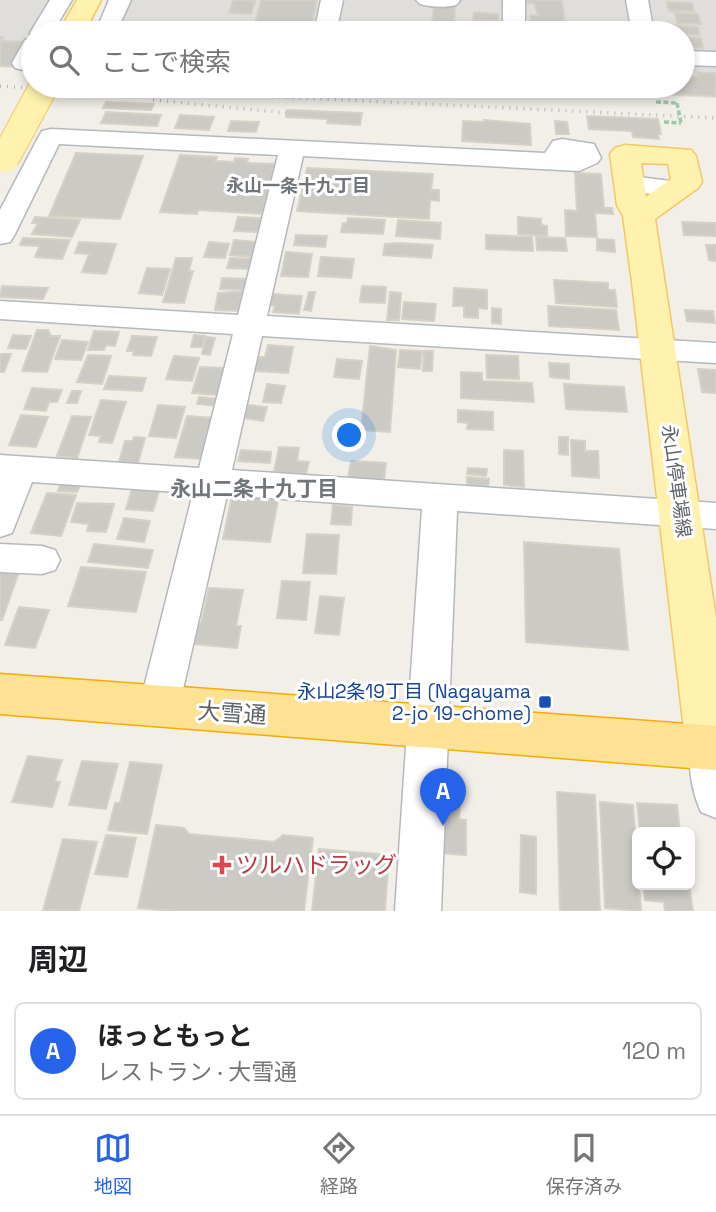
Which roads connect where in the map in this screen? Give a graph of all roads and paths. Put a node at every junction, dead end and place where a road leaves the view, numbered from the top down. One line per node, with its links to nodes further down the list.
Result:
1 (61, 0): 9 (street)
2 (120, 0): 11 (street)
3 (332, 0): 12 (street)
4 (427, 0): 7 (street)
5 (514, 0): 13 (street)
6 (637, 0): 14 (street)
7 (449, 1)
8 (87, 3): 10 (main road)
9 (48, 21)
10 (77, 21)
11 (110, 21)
12 (328, 21)
13 (514, 21)
14 (641, 21)
15 (695, 59): 16 (street)
16 (716, 60)
17 (38, 98): 22 (main road, bridge)
18 (656, 102): 19 (path, bridge)
19 (664, 122)
20 (292, 148): 21 (street); 24 (street); 26 (street)
21 (553, 161)
22 (3, 163)
23 (635, 200): 23 (main road, 永山停車場線); 27 (main road, 永山停車場線)
24 (0, 236)
25 (0, 310): 26 (street)
26 (252, 324): 27 (street); 30 (street)
27 (659, 349): 28 (street); 32 (main road, 永山停車場線)
28 (716, 353)
29 (10, 467): 30 (street); 33 (street)
30 (213, 482): 31 (street); 37 (street)
31 (440, 497): 32 (street); 38 (street)
32 (699, 515): 39 (main road, 永山停車場線)
33 (0, 523)
34 (0, 558): 35 (street)
35 (42, 560)
36 (0, 694): 37 (highway, 大雪通)
37 (159, 708): 38 (highway, 大雪通)
38 (429, 727): 39 (highway, 大雪通); 41 (street)
39 (713, 748): 40 (street)
40 (716, 798)
41 (418, 911)

